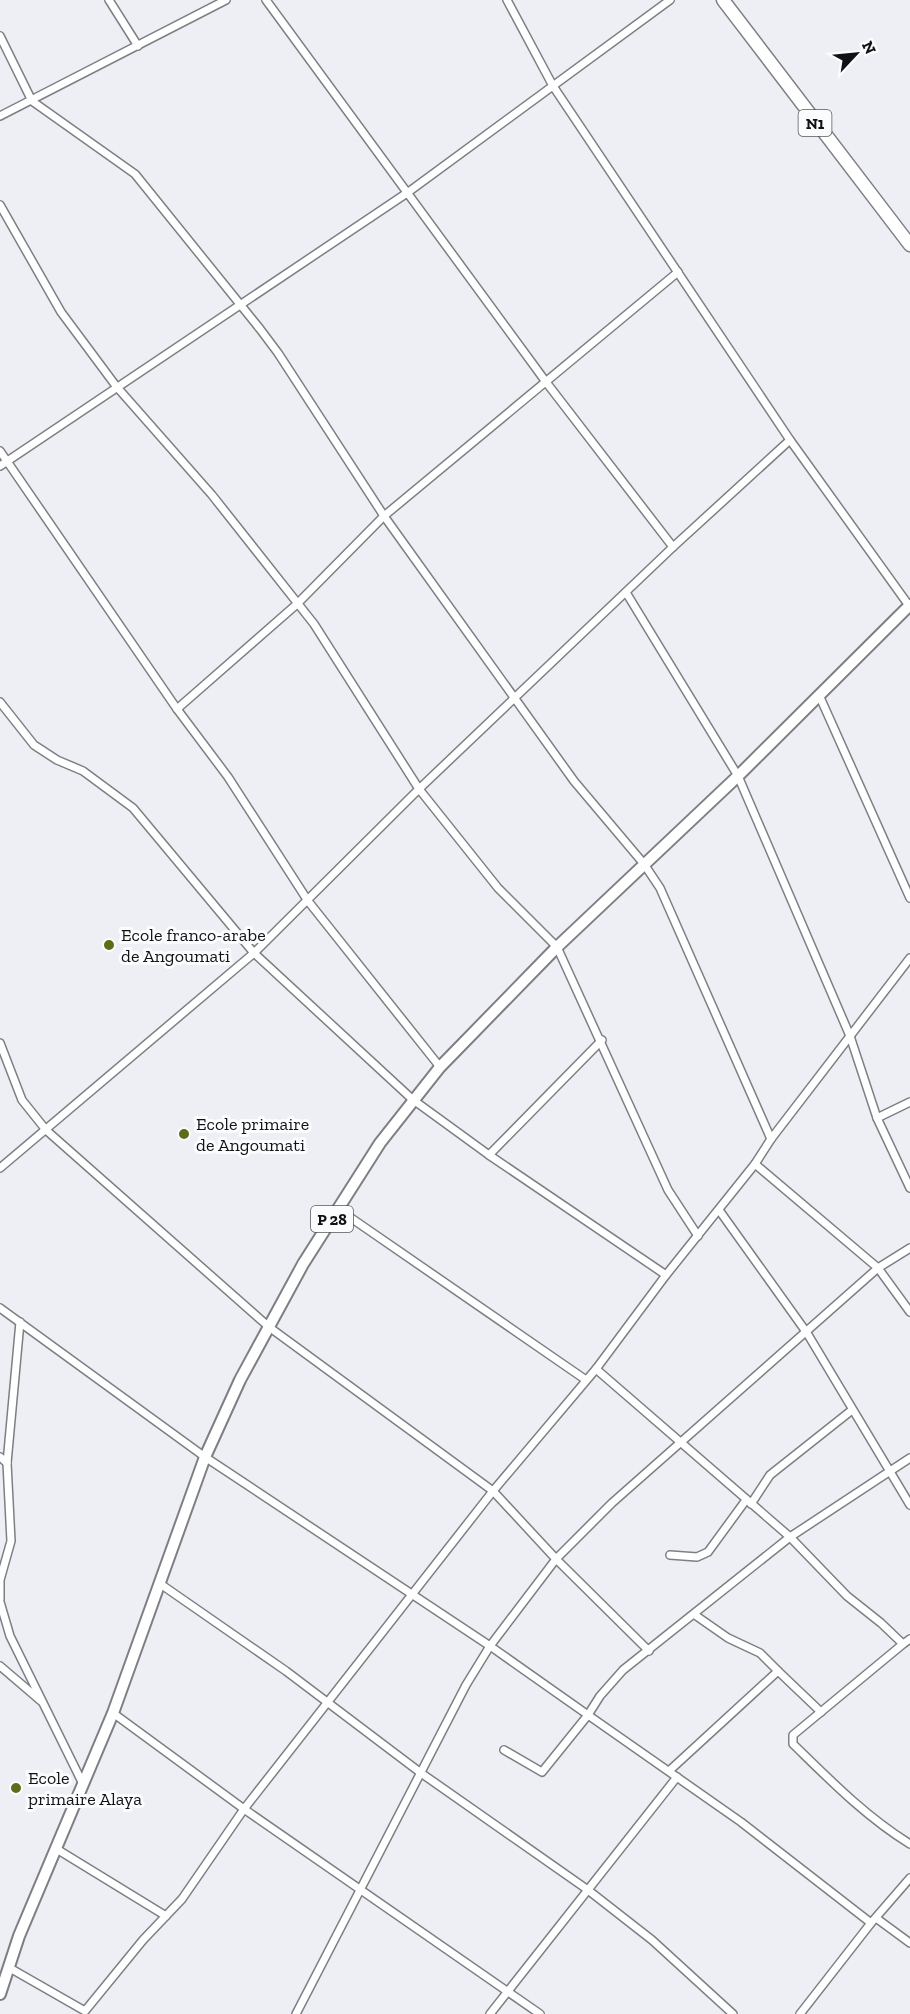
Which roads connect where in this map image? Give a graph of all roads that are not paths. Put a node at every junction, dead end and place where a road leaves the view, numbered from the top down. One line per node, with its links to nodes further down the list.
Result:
1 (109, 0): 8 (street)
2 (226, 0): 8 (street)
3 (266, 0): 12 (street)
4 (507, 0): 9 (street)
5 (670, 0): 9 (street)
6 (723, 0): 14 (highway, N1)
7 (0, 36): 10 (street)
8 (138, 46): 10 (street)
9 (553, 86): 12 (street); 15 (street)
10 (32, 101): 11 (street); 16 (street)
11 (0, 116)
12 (406, 193): 16 (street); 17 (street)
13 (0, 205): 18 (street)
14 (909, 242)
15 (678, 272): 17 (street); 19 (street)
16 (239, 303): 18 (street); 22 (street)
17 (546, 382): 22 (street); 23 (street)
18 (116, 386): 21 (street); 25 (street)
19 (790, 440): 23 (street); 26 (street)
20 (0, 451): 21 (street)
21 (3, 463): 30 (street)
22 (384, 516): 25 (street); 28 (street)
23 (673, 547): 24 (street)
24 (627, 594): 28 (street); 31 (street)
25 (297, 604): 30 (street); 32 (street)
26 (910, 606): 27 (main road, P 28)
27 (819, 695): 31 (main road, P 28); 34 (street)
28 (516, 697): 32 (street); 33 (street)
29 (0, 702): 37 (street)
30 (177, 709): 35 (street)
31 (738, 776): 33 (main road, P 28); 39 (street)
32 (419, 789): 35 (street); 36 (street)
33 (644, 864): 36 (main road, P 28); 47 (street)
34 (910, 898)
35 (308, 901): 37 (street); 42 (street)
36 (557, 947): 40 (street); 42 (main road, P 28)
37 (254, 953): 43 (street); 46 (street)
38 (910, 958): 39 (street)
39 (850, 1036): 45 (street); 47 (street)
40 (602, 1040): 48 (street); 54 (street)
41 (0, 1043): 46 (street)
42 (440, 1066): 43 (main road, P 28)
43 (412, 1099): 48 (street); 52 (main road, P 28)
44 (910, 1102): 45 (street)
45 (877, 1118): 51 (street)
46 (46, 1130): 50 (street); 61 (street)
47 (771, 1138): 49 (street)
48 (489, 1155): 57 (street)
49 (755, 1164): 53 (street); 56 (street)
50 (0, 1168)
51 (910, 1188)
52 (338, 1209): 61 (main road, P 28); 64 (street)
53 (719, 1210): 54 (street); 62 (street)
54 (698, 1236): 57 (street)
55 (910, 1248): 56 (street)
56 (878, 1268): 59 (street); 62 (street)
57 (666, 1275): 63 (street)
58 (0, 1308): 60 (street)
59 (910, 1312)
60 (20, 1322): 68 (street); 70 (street)
61 (269, 1327): 68 (main road, P 28); 72 (street)
62 (807, 1333): 65 (street); 66 (street)
63 (596, 1370): 64 (street); 66 (street)
64 (585, 1380): 72 (street)
65 (852, 1410): 71 (street); 73 (street)
66 (679, 1442): 73 (street); 77 (street)
67 (0, 1457): 70 (street)
68 (205, 1457): 78 (main road, P 28); 79 (street)
69 (910, 1458): 71 (street)
70 (7, 1463): 80 (street)
71 (889, 1471): 74 (street); 75 (street)
72 (494, 1491): 77 (street); 79 (street)
73 (749, 1502): 75 (street); 76 (street)
74 (910, 1505)
75 (790, 1537): 81 (street); 83 (street)
76 (670, 1555)
77 (556, 1559): 84 (street); 85 (street)
78 (159, 1583): 88 (street); 91 (main road, P 28)
79 (413, 1594): 84 (street); 88 (street)
80 (0, 1600): 89 (street)
81 (695, 1615): 85 (street); 87 (street)
82 (910, 1639): 83 (street)
83 (903, 1644): 90 (street)
84 (490, 1646): 92 (street); 95 (street)
85 (649, 1651): 92 (street)
86 (0, 1666): 89 (street)
87 (778, 1671): 90 (street); 94 (street)
88 (329, 1702): 95 (street); 98 (street)
89 (45, 1704): 97 (street)
90 (821, 1712): 99 (street)
91 (113, 1713): 97 (main road, P 28); 98 (street)
92 (588, 1715): 93 (street); 94 (street)
93 (504, 1750)
94 (669, 1771): 96 (street)
95 (421, 1773): 102 (street); 103 (street)
96 (677, 1777): 102 (street); 105 (street)
97 (82, 1782): 100 (main road, P 28)
98 (244, 1809): 103 (street); 104 (street)
99 (910, 1844)
100 (55, 1848): 104 (street); 107 (main road, P 28)
101 (910, 1878): 105 (street)
102 (588, 1890): 108 (street); 114 (street)
103 (361, 1891): 108 (street); 111 (street)
104 (166, 1916): 110 (street)
105 (873, 1921): 106 (street); 115 (street)
106 (910, 1943)
107 (8, 1967): 109 (main road, P 28); 110 (street)
108 (508, 1993): 112 (street); 113 (street)
109 (0, 1994)
110 (87, 2013)
111 (297, 2014)
112 (490, 2014)
113 (540, 2014)
114 (733, 2014)
115 (800, 2014)

